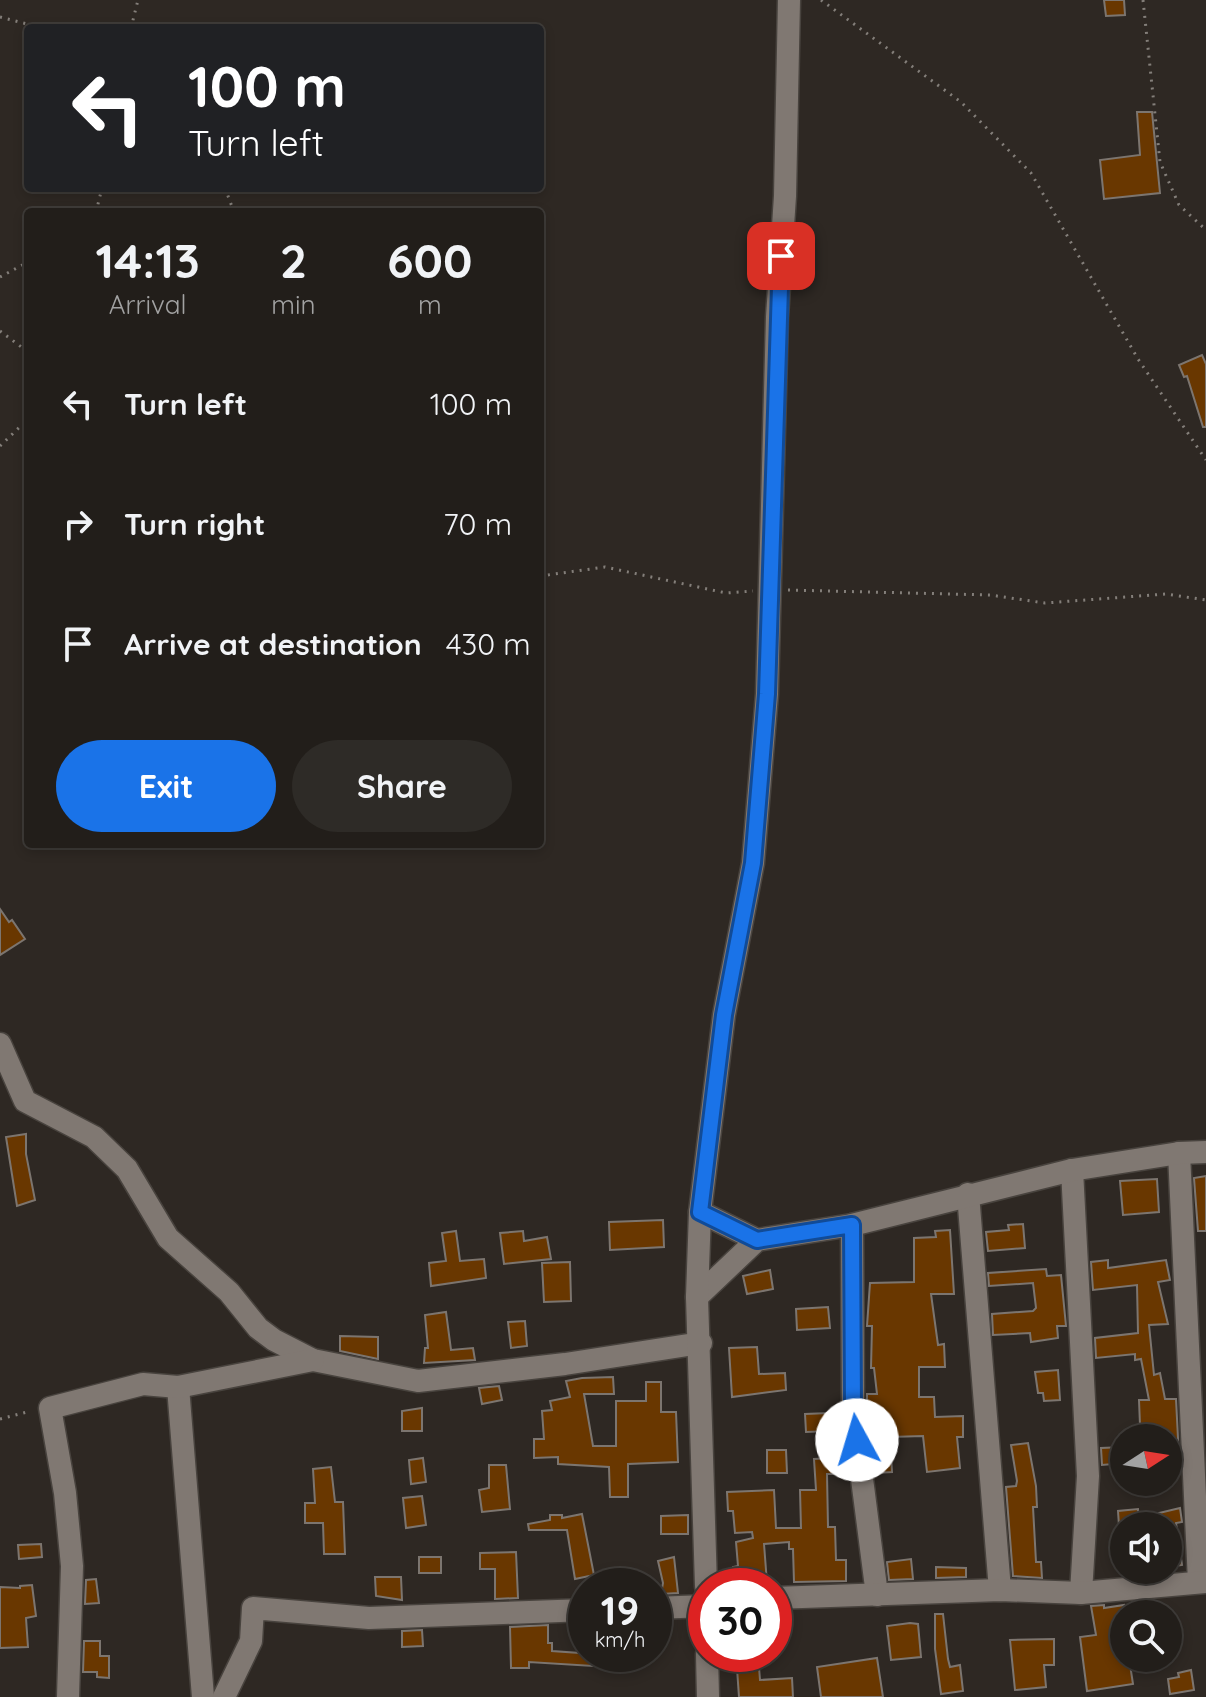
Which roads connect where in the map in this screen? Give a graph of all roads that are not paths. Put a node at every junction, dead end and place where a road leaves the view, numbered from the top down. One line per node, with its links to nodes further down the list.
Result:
1 (789, 0): 9 (street)
2 (0, 1044): 4 (street)
3 (0, 1096): 4 (street)
4 (25, 1101): 14 (street)
5 (1206, 1152): 6 (street)
6 (1179, 1153): 7 (street); 17 (street)
7 (1072, 1170): 8 (street); 19 (street)
8 (968, 1194): 10 (street); 18 (street)
9 (700, 1212): 11 (street); 12 (street)
10 (852, 1225): 11 (street); 20 (street)
11 (757, 1240): 12 (street)
12 (697, 1297): 13 (street)
13 (701, 1343): 14 (street); 16 (street)
14 (313, 1360): 15 (street)
15 (178, 1387): 24 (street); 25 (street)
16 (706, 1568)
17 (1202, 1582): 19 (street)
18 (1000, 1590): 19 (street); 20 (street)
19 (1081, 1593)
20 (877, 1595): 21 (street)
21 (792, 1597)
22 (568, 1611): 26 (street)
23 (707, 1672): 27 (street)
24 (68, 1697)
25 (203, 1697)
26 (224, 1697)
27 (708, 1697)

